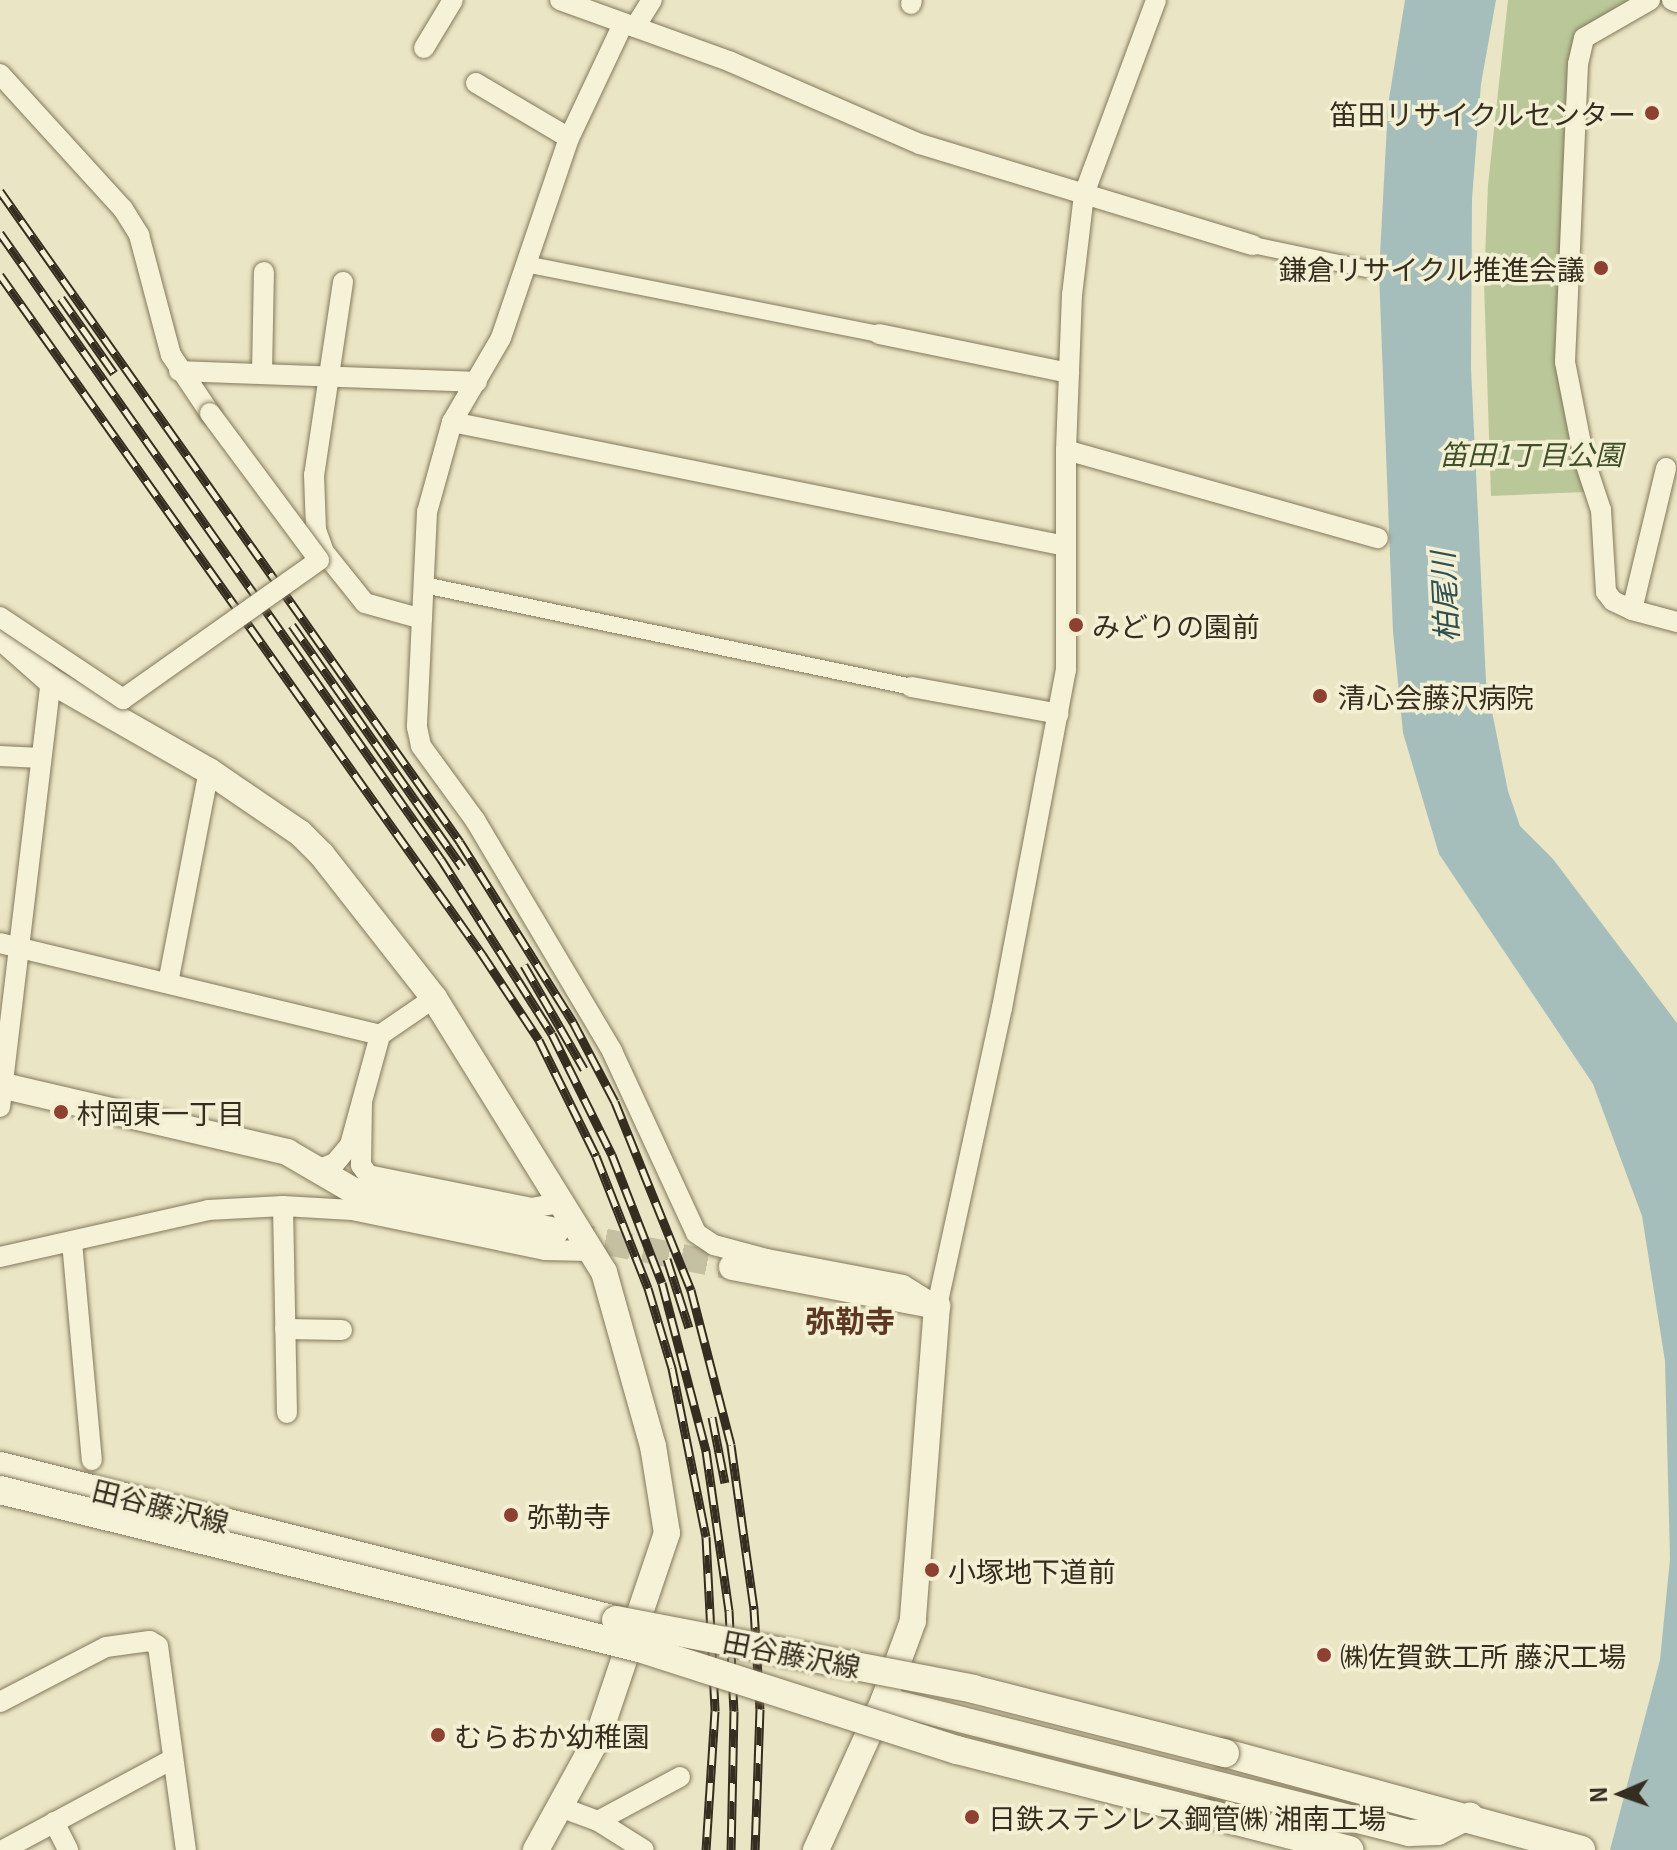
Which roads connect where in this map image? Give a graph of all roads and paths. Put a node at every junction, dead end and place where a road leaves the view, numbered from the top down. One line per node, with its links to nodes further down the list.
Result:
1 (453, 0): 7 (street)
2 (560, 0): 6 (street)
3 (652, 0): 6 (street)
4 (1156, 0): 11 (street)
5 (1650, 0): 29 (street)
6 (629, 25): 10 (street); 11 (street)
7 (424, 48)
8 (0, 74): 18 (street)
9 (476, 83): 10 (street)
10 (569, 138): 13 (street)
11 (1084, 194): 12 (street); 20 (street)
12 (1253, 245): 14 (street)
13 (525, 264): 17 (street); 22 (street)
14 (1367, 269)
15 (264, 272): 19 (street)
16 (343, 282): 21 (street)
17 (879, 334): 20 (street)
18 (179, 371): 19 (street); 30 (street, bridge)
19 (262, 373): 21 (street)
20 (1069, 373): 24 (street)
21 (329, 375): 22 (street); 31 (street)
22 (477, 382): 23 (street)
23 (452, 422): 27 (street); 28 (street)
24 (1066, 450): 26 (street); 27 (street)
25 (1666, 468): 29 (street)
26 (1378, 538)
27 (1066, 546): 36 (street)
28 (424, 585): 31 (street); 35 (street)
29 (1632, 610): 32 (street)
30 (0, 617)
31 (422, 619): 54 (street)
32 (1677, 622)
33 (0, 636): 34 (street)
34 (51, 681): 38 (street); 39 (street)
35 (911, 687): 36 (street)
36 (1059, 714): 54 (street)
37 (0, 756): 38 (street)
38 (41, 758): 40 (street)
39 (209, 771): 41 (street); 42 (street)
40 (9, 946): 41 (street); 44 (street)
41 (168, 983): 43 (street)
42 (434, 998): 43 (street); 47 (street)
43 (380, 1035): 45 (street)
44 (1, 1092): 46 (street)
45 (362, 1102): 46 (street); 47 (street)
46 (317, 1170): 49 (street)
47 (558, 1203): 51 (street)
48 (283, 1206): 50 (street); 51 (street); 55 (street)
49 (556, 1231)
50 (72, 1242): 52 (street); 58 (street)
51 (589, 1251): 64 (street)
52 (0, 1257)
53 (732, 1267): 54 (street)
54 (937, 1306): 60 (street)
55 (285, 1329): 56 (street); 57 (street)
56 (342, 1330)
57 (287, 1413)
58 (92, 1460)
59 (4, 1479): 65 (main road, 田谷藤沢線, bridge); 76 (main road, 田谷藤沢線, bridge)
60 (884, 1700): 68 (street); 75 (street)
61 (0, 1702): 62 (street)
62 (173, 1759): 67 (street); 72 (street)
63 (680, 1777): 66 (street)
64 (560, 1807): 66 (street); 73 (street)
65 (1470, 1816): 68 (street); 69 (main road, 田谷藤沢線)
66 (598, 1821): 74 (street)
67 (54, 1822): 70 (street); 71 (street)
68 (1409, 1833): 77 (street)
69 (1515, 1840): 78 (main road, 田谷藤沢線)
70 (3, 1850)
71 (68, 1850)
72 (186, 1850)
73 (536, 1850)
74 (644, 1850)
75 (816, 1850)
76 (1349, 1850)
77 (1432, 1850)
78 (1581, 1850)

